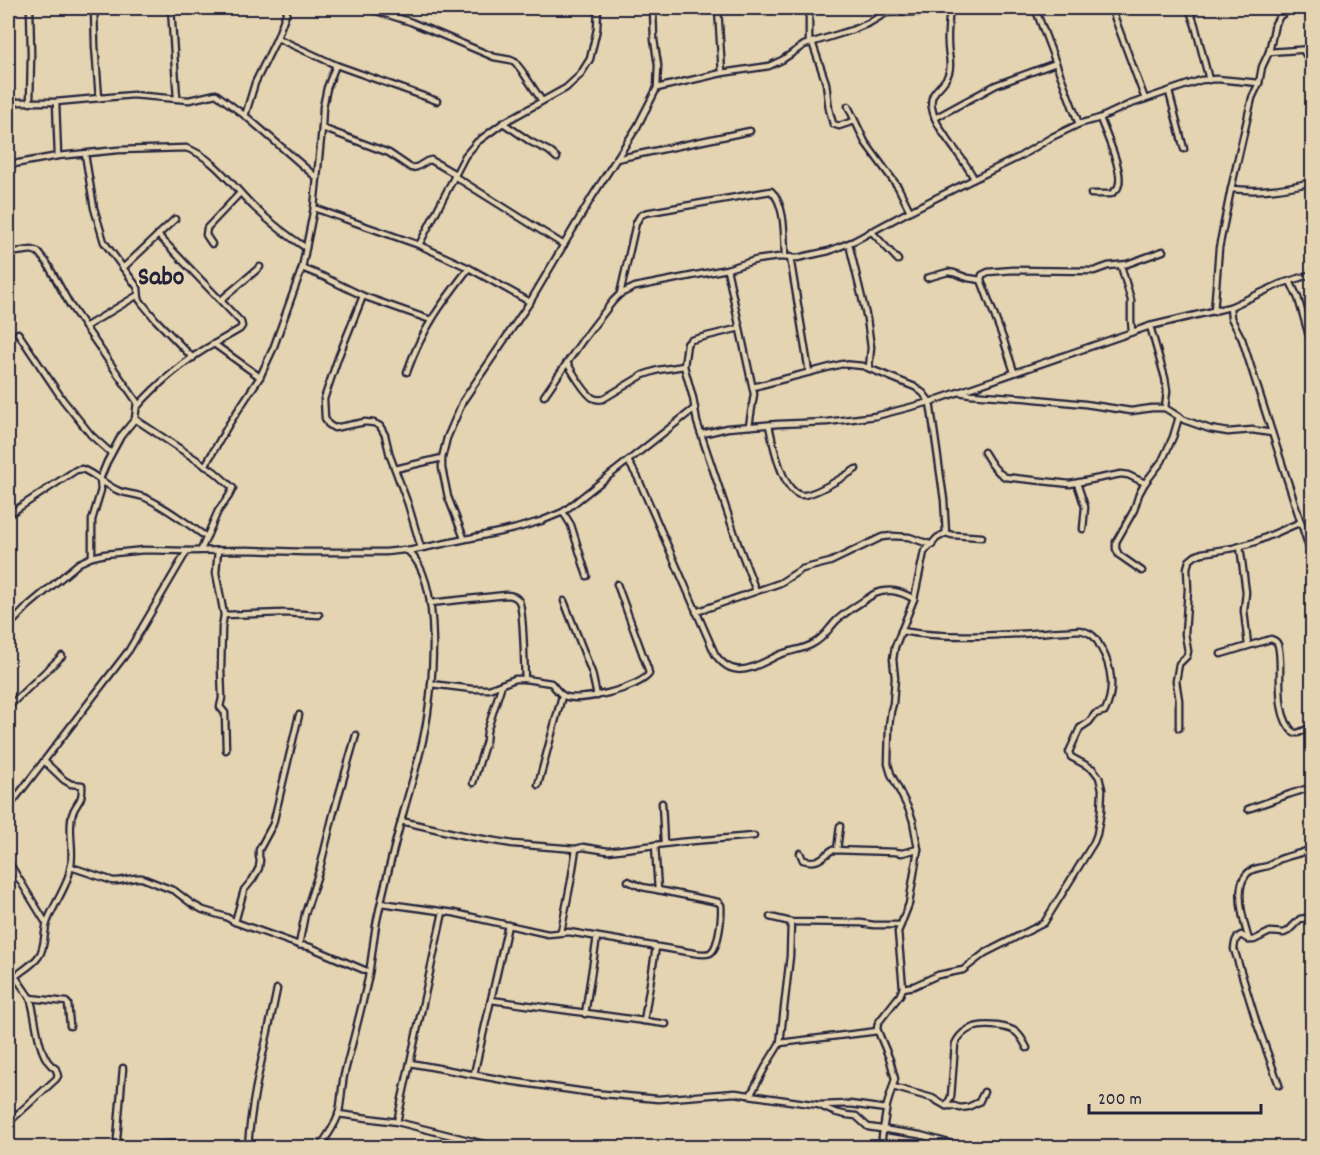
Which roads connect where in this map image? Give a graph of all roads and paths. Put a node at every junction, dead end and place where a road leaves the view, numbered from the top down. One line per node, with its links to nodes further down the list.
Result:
1 (30, 8): 35 (street)
2 (94, 8): 28 (street)
3 (171, 8): 29 (street)
4 (288, 8): 15 (street)
5 (367, 8): 32 (street)
6 (598, 8): 32 (street)
7 (653, 8): 26 (street)
8 (718, 8): 23 (street)
9 (807, 8): 16 (street)
10 (1035, 8): 20 (street)
11 (1112, 8): 30 (street)
12 (1189, 8): 24 (street)
13 (1292, 8): 19 (street)
14 (950, 9): 16 (street); 38 (street)
15 (277, 38): 21 (street); 37 (street)
16 (810, 43): 23 (street); 40 (street)
17 (1312, 49): 18 (street)
18 (1303, 50): 19 (street); 22 (street)
19 (1269, 52): 25 (street)
20 (1056, 63): 38 (street); 42 (street)
21 (336, 65): 31 (street); 43 (street)
22 (1312, 65)
23 (722, 73): 26 (street)
24 (1209, 80): 25 (street); 27 (street)
25 (1259, 83): 55 (street)
26 (657, 88): 49 (street)
27 (1169, 92): 30 (street); 45 (street)
28 (99, 98): 29 (street); 34 (street)
29 (177, 98): 37 (street)
30 (1145, 99): 39 (street)
31 (437, 101)
32 (542, 101): 41 (street)
33 (8, 102): 35 (street)
34 (56, 102): 35 (street); 47 (street)
35 (30, 103)
36 (848, 106): 40 (street)
37 (245, 116): 52 (street)
38 (935, 118): 53 (street)
39 (1100, 118): 42 (street); 57 (street)
40 (854, 121): 59 (street)
41 (503, 123): 48 (street); 51 (street)
42 (1079, 124): 53 (street)
43 (322, 128): 51 (street); 52 (street)
44 (750, 131): 49 (street)
45 (1184, 150)
46 (85, 154): 47 (street); 56 (street); 74 (street)
47 (58, 156): 50 (street)
48 (557, 158)
49 (616, 159): 66 (street)
50 (8, 165)
51 (455, 175): 65 (street); 66 (street)
52 (317, 178): 58 (street)
53 (974, 180): 59 (street)
54 (1312, 182): 55 (street)
55 (1231, 189): 88 (street)
56 (240, 193): 63 (street); 67 (street)
57 (1091, 194)
58 (314, 208): 65 (street); 67 (street)
59 (910, 211): 61 (street)
60 (175, 219): 62 (street)
61 (871, 231): 64 (street); 71 (street)
62 (158, 235): 74 (street); 85 (street)
63 (212, 244)
64 (849, 244): 70 (street); 101 (street)
65 (419, 245): 76 (street)
66 (564, 245): 86 (street)
67 (306, 248): 75 (street)
68 (1163, 252): 72 (street)
69 (8, 253): 92 (street)
70 (788, 257): 77 (street); 82 (street); 103 (street)
71 (898, 260)
72 (1121, 266): 80 (street); 94 (street)
73 (260, 267): 85 (street)
74 (123, 268): 83 (street)
75 (302, 268): 84 (street); 105 (street)
76 (470, 268): 86 (street); 90 (street)
77 (727, 269): 82 (street); 93 (street)
78 (1312, 274): 81 (street)
79 (927, 278): 80 (street)
80 (981, 280): 104 (street)
81 (1290, 281): 87 (street); 96 (street)
82 (620, 294): 99 (street)
83 (138, 295): 92 (street); 98 (street)
84 (363, 296): 90 (street); 124 (street)
85 (221, 300): 97 (street)
86 (530, 302): 121 (street)
87 (1230, 307): 88 (street); 89 (street)
88 (1217, 311): 89 (street); 91 (street)
89 (1231, 318): 117 (street)
90 (431, 320): 102 (street)
91 (1150, 326): 94 (street); 112 (street)
92 (85, 327): 110 (street)
93 (740, 328): 100 (street); 106 (street)
94 (1132, 332): 104 (street)
95 (18, 333): 120 (street)
96 (1312, 342)
97 (214, 344): 98 (street); 105 (street)
98 (193, 358): 110 (street)
99 (567, 363): 100 (street); 108 (street)
100 (684, 366): 111 (street)
101 (868, 368): 103 (street); 109 (street)
102 (407, 372)
103 (809, 372): 106 (street)
104 (1014, 372): 107 (street)
105 (260, 377): 123 (street)
106 (753, 387): 116 (street)
107 (959, 392): 109 (street); 112 (street)
108 (543, 396)
109 (930, 402): 115 (street); 133 (street)
110 (136, 408): 114 (street)
111 (695, 408): 118 (street); 122 (street)
112 (1165, 408): 113 (street)
113 (1179, 417): 117 (street); 128 (street)
114 (135, 419): 120 (street); 123 (street)
115 (769, 425): 116 (street); 125 (street)
116 (749, 426): 118 (street)
117 (1272, 433): 131 (street)
118 (702, 434): 150 (street)
119 (984, 452): 127 (street)
120 (111, 453): 126 (street)
121 (442, 458): 124 (street); 136 (street)
122 (628, 461): 129 (street); 154 (street)
123 (205, 466): 134 (street)
124 (395, 469): 140 (street)
125 (856, 469)
126 (100, 479): 130 (street); 134 (street); 145 (street)
127 (1077, 483): 128 (street); 132 (street)
128 (1144, 483): 147 (street)
129 (563, 512): 136 (street); 148 (street)
130 (8, 515)
131 (1301, 522): 137 (street); 139 (street)
132 (1083, 528)
133 (946, 533): 135 (street); 138 (street)
134 (206, 537): 141 (street)
135 (982, 537)
136 (464, 538): 140 (street)
137 (1310, 541): 146 (street)
138 (932, 545): 150 (street); 151 (street)
139 (1240, 546): 159 (street); 170 (street)
140 (421, 548): 144 (street)
141 (201, 550): 142 (street); 143 (street)
142 (218, 550): 144 (street); 155 (street)
143 (187, 551): 145 (street); 173 (street)
144 (408, 551): 153 (street)
145 (92, 557): 157 (street)
146 (1312, 557)
147 (1142, 571)
148 (587, 576)
149 (617, 585): 166 (street)
150 (756, 591): 154 (street)
151 (914, 599): 154 (street); 158 (street)
152 (564, 601): 166 (street)
153 (430, 603): 162 (street); 163 (street)
154 (696, 612)
155 (224, 615): 156 (street); 172 (street)
156 (319, 615)
157 (8, 627)
158 (901, 631): 186 (street); 211 (street)
159 (1248, 645): 160 (street); 169 (street)
160 (1221, 654)
161 (62, 656): 167 (street)
162 (525, 679): 164 (street); 165 (street)
163 (431, 684): 164 (street); 180 (street)
164 (502, 684): 174 (street)
165 (562, 696): 166 (street); 175 (street)
166 (597, 696)
167 (8, 707)
168 (299, 715): 198 (street)
169 (1312, 727)
170 (1179, 728)
171 (356, 735): 206 (street)
172 (226, 750)
173 (44, 761): 178 (street); 191 (street)
174 (473, 783)
175 (538, 784)
176 (1312, 787): 179 (street)
177 (662, 803): 183 (street)
178 (8, 808)
179 (1248, 809)
180 (401, 821): 185 (street); 194 (street)
181 (840, 826): 188 (street)
182 (754, 836): 183 (street)
183 (664, 843): 184 (street)
184 (655, 845): 185 (street); 193 (street)
185 (576, 849): 203 (street)
186 (918, 849): 188 (street); 202 (street)
187 (1312, 849): 205 (street)
188 (837, 850): 189 (street)
189 (800, 853)
190 (8, 861): 200 (street)
191 (71, 867): 198 (street); 200 (street)
192 (628, 881): 193 (street)
193 (658, 890): 207 (street)
194 (381, 903): 195 (street); 209 (street)
195 (443, 912): 201 (street); 222 (street)
196 (770, 917): 199 (street)
197 (1312, 917): 205 (street)
198 (235, 922): 206 (street)
199 (791, 922): 202 (street); 220 (street)
200 (46, 923): 210 (street)
201 (508, 925): 203 (street); 214 (street)
202 (901, 925): 211 (street)
203 (561, 932): 204 (street)
204 (597, 937): 207 (street); 215 (street)
205 (1249, 940): 225 (street)
206 (299, 945): 209 (street)
207 (656, 947): 216 (street)
208 (8, 966): 210 (street)
209 (369, 972): 232 (street)
210 (14, 977): 213 (street)
211 (903, 988): 219 (street)
212 (278, 989): 240 (street)
213 (30, 998): 218 (street); 234 (street)
214 (491, 1000): 215 (street); 224 (street)
215 (585, 1014): 216 (street)
216 (644, 1022): 217 (street)
217 (666, 1024)
218 (70, 1026)
219 (878, 1031): 220 (street); 226 (street)
220 (780, 1043): 228 (street)
221 (1027, 1048): 230 (street)
222 (410, 1063): 224 (street); 233 (street)
223 (123, 1068): 237 (street)
224 (474, 1074): 228 (street)
225 (1279, 1085)
226 (893, 1087): 230 (street); 231 (street)
227 (984, 1092): 230 (street)
228 (751, 1094): 229 (street)
229 (819, 1105): 231 (street); 235 (street)
230 (946, 1106)
231 (886, 1109): 235 (street)
232 (338, 1114): 233 (street); 241 (street)
233 (397, 1122): 242 (street)
234 (8, 1123)
235 (884, 1129): 236 (street); 243 (street)
236 (953, 1146): 244 (street)
237 (129, 1148)
238 (135, 1148): 239 (street)
239 (213, 1148)
240 (248, 1148)
241 (319, 1148)
242 (500, 1148)
243 (882, 1148)
244 (967, 1148)

